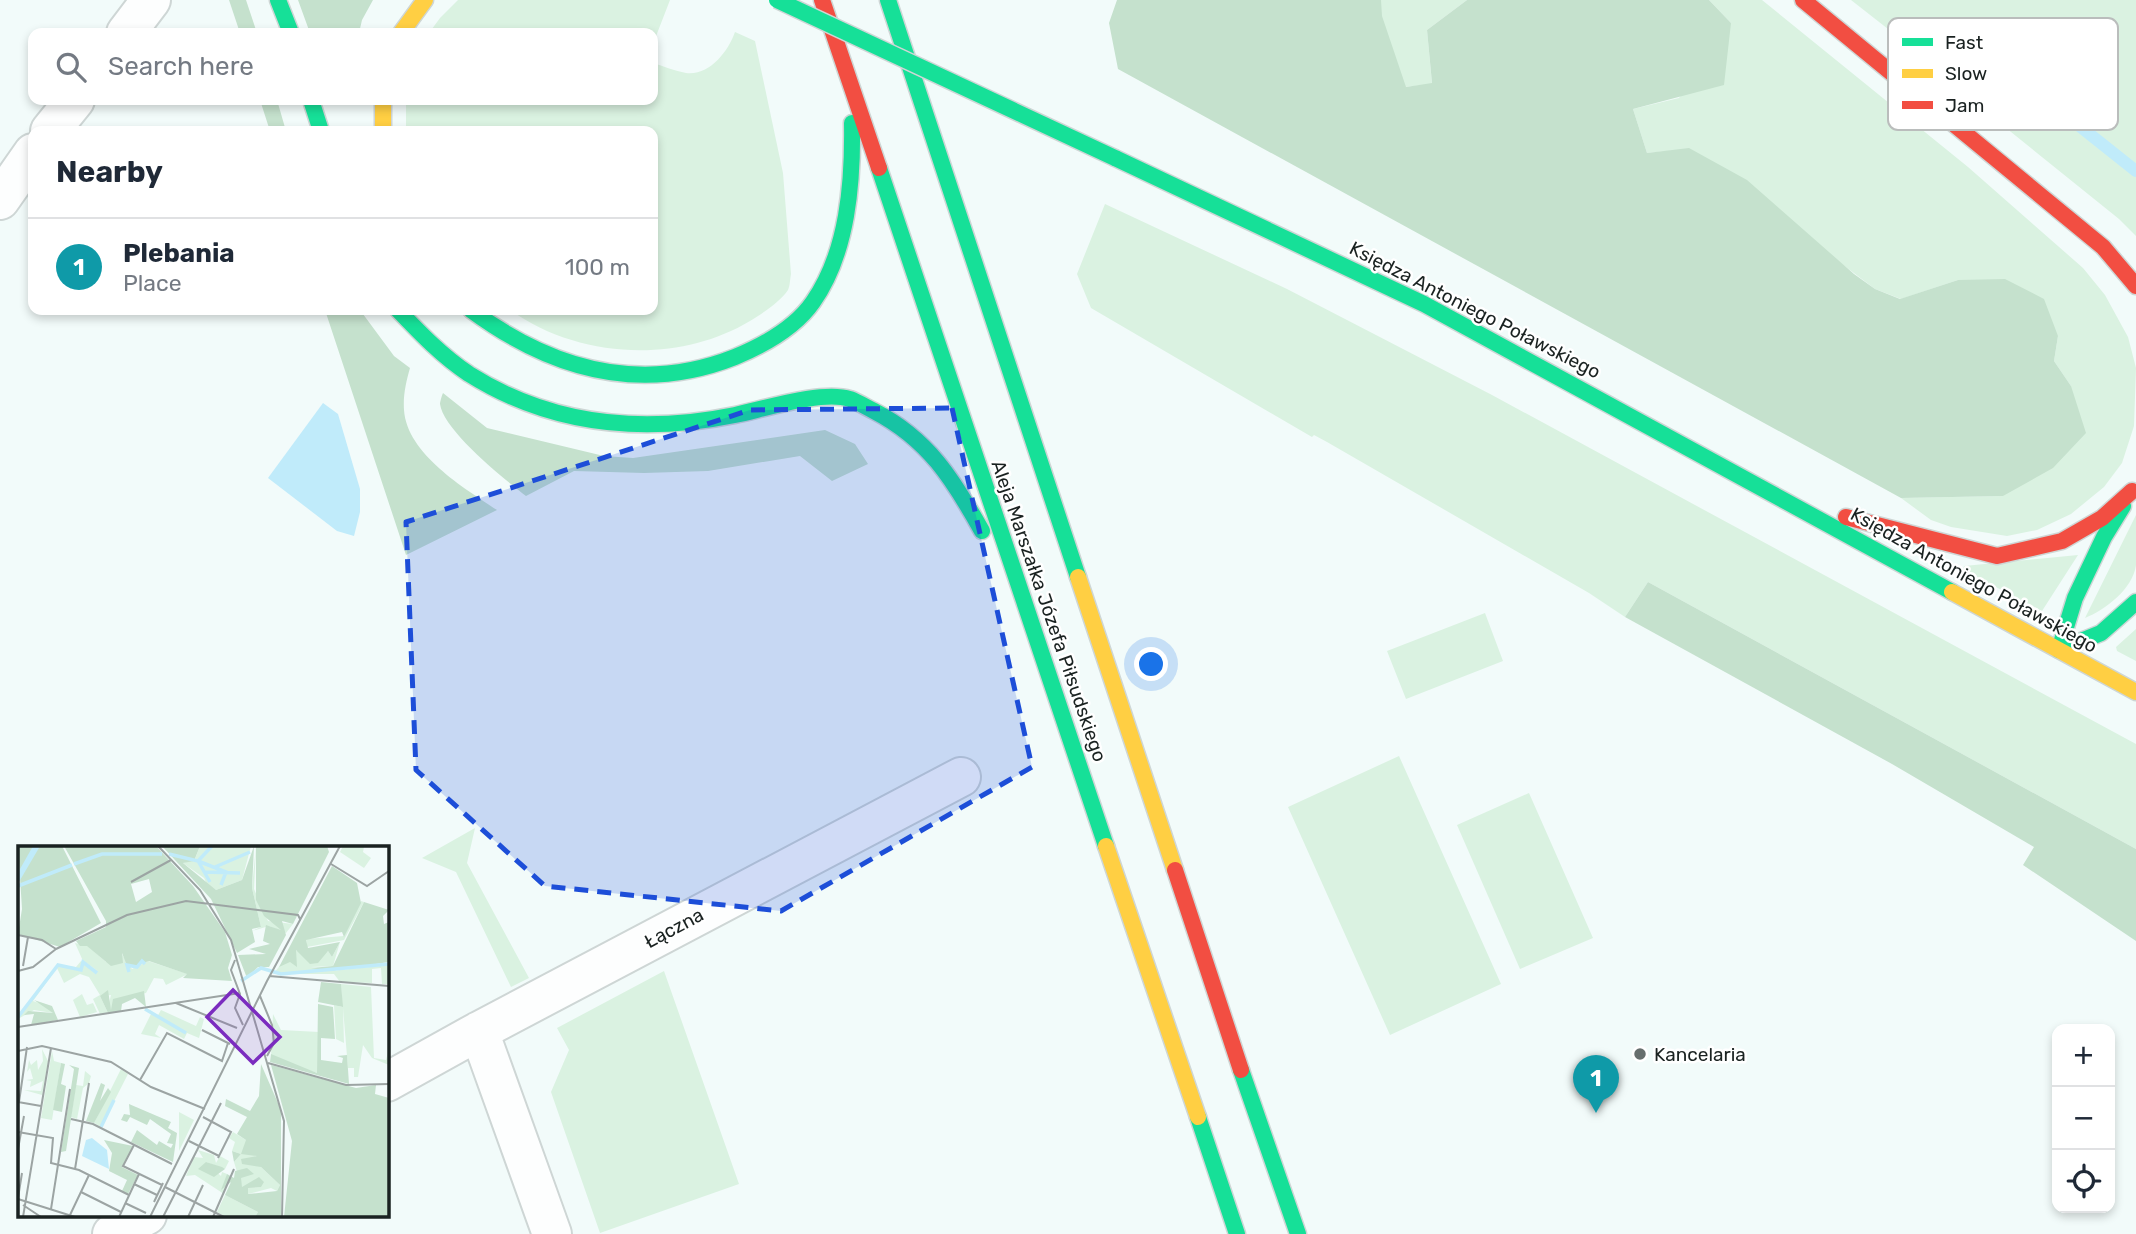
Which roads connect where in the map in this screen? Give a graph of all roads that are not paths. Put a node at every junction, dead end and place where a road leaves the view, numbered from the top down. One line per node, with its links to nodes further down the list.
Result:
1 (150, 0): 9 (street)
2 (278, 0): 10 (main road)
3 (425, 0): 11 (main road)
4 (777, 0): 28 (main road, Księdza Antoniego Poławskiego, bridge)
5 (822, 0): 13 (main road, Aleja Marszałka Józefa Piłsudskiego)
6 (888, 0): 21 (main road, Aleja Marszałka Józefa Piłsudskiego)
7 (1803, 0): 12 (main road)
8 (914, 27): 21 (main road)
9 (130, 28)
10 (289, 28)
11 (405, 28)
12 (1888, 69)
13 (848, 80): 26 (main road); 30 (main road, Aleja Marszałka Józefa Piłsudskiego)
14 (71, 105): 17 (street)
15 (313, 105): 18 (main road)
16 (383, 105): 19 (main road)
17 (54, 126)
18 (319, 126)
19 (383, 126)
20 (1962, 130): 24 (main road)
21 (932, 136): 40 (main road, Aleja Marszałka Józefa Piłsudskiego)
22 (28, 160): 23 (street)
23 (0, 200)
24 (2136, 286)
25 (403, 315): 30 (main road)
26 (478, 315)
27 (2134, 486): 28 (main road); 31 (main road)
28 (1790, 503): 31 (main road, Księdza Antoniego Poławskiego)
29 (2136, 602): 31 (main road)
30 (1026, 609): 39 (main road, Aleja Marszałka Józefa Piłsudskiego)
31 (2059, 650): 32 (main road, Księdza Antoniego Poławskiego)
32 (2136, 692)
33 (961, 777): 34 (street, Łączna)
34 (479, 1031): 35 (street, Łączna); 38 (street)
35 (388, 1081)
36 (145, 1216): 37 (street)
37 (112, 1234)
38 (552, 1234)
39 (1237, 1234)
40 (1298, 1234)

